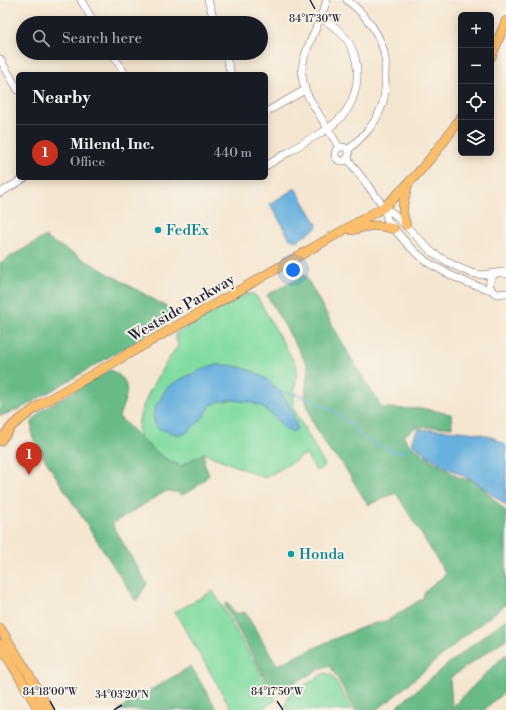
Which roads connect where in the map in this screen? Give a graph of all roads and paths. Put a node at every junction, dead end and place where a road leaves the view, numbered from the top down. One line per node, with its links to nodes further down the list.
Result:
1 (81, 0): 5 (street)
2 (208, 0): 6 (street)
3 (327, 0): 7 (street)
4 (347, 0): 21 (street)
5 (90, 16)
6 (213, 16)
7 (320, 18): 16 (street); 19 (street)
8 (506, 21): 9 (main road)
9 (494, 50)
10 (0, 59): 15 (street)
11 (116, 60): 13 (street)
12 (227, 60): 14 (street)
13 (124, 72)
14 (231, 72)
15 (16, 87)
16 (305, 90): 17 (street); 19 (street)
17 (268, 111)
18 (459, 120): 25 (main road, Westside Parkway)
19 (328, 128): 20 (street); 23 (street)
20 (339, 147): 21 (street); 22 (street)
21 (348, 150): 22 (street)
22 (347, 158): 27 (street)
23 (268, 165)
24 (22, 180): 26 (street)
25 (408, 183): 27 (main road, Westside Parkway); 28 (main road)
26 (0, 193)
27 (384, 207): 28 (street); 29 (street); 30 (main road, Westside Parkway)
28 (406, 225): 31 (street)
29 (394, 229): 30 (main road); 33 (street)
30 (336, 235): 35 (main road, Westside Parkway)
31 (494, 274): 32 (street); 33 (street)
32 (506, 274)
33 (491, 290): 34 (street)
34 (506, 293)
35 (0, 441)
36 (0, 628): 39 (main road)
37 (0, 644): 38 (main road)
38 (39, 710)
39 (48, 710)

